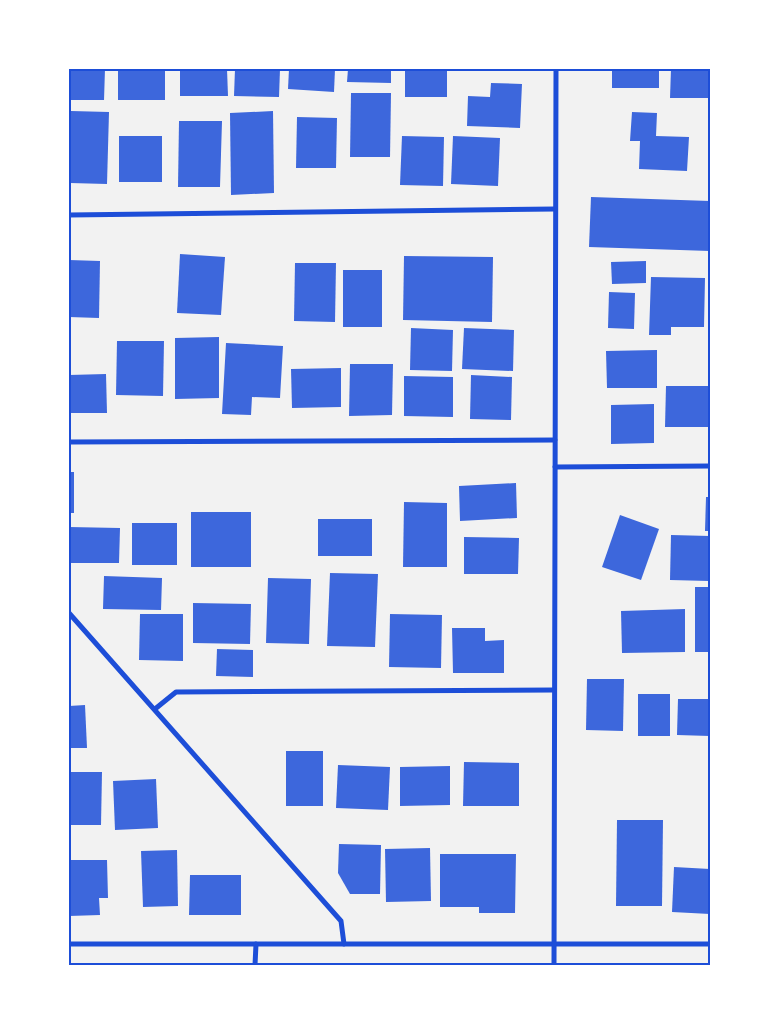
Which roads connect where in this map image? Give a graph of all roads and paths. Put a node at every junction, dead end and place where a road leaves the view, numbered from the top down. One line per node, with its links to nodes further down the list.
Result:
1 (556, 69): 2 (street)
2 (555, 209): 3 (street); 4 (street)
3 (69, 215)
4 (555, 440): 5 (street); 7 (street)
5 (69, 442)
6 (710, 466): 7 (street)
7 (555, 467): 9 (street)
8 (69, 613): 10 (street)
9 (554, 690): 10 (street); 14 (street)
10 (155, 709): 13 (street)
11 (69, 944): 12 (street)
12 (256, 944): 13 (street); 16 (street)
13 (344, 944): 14 (street)
14 (554, 944): 15 (street); 17 (street)
15 (710, 944)
16 (256, 965)
17 (554, 965)

